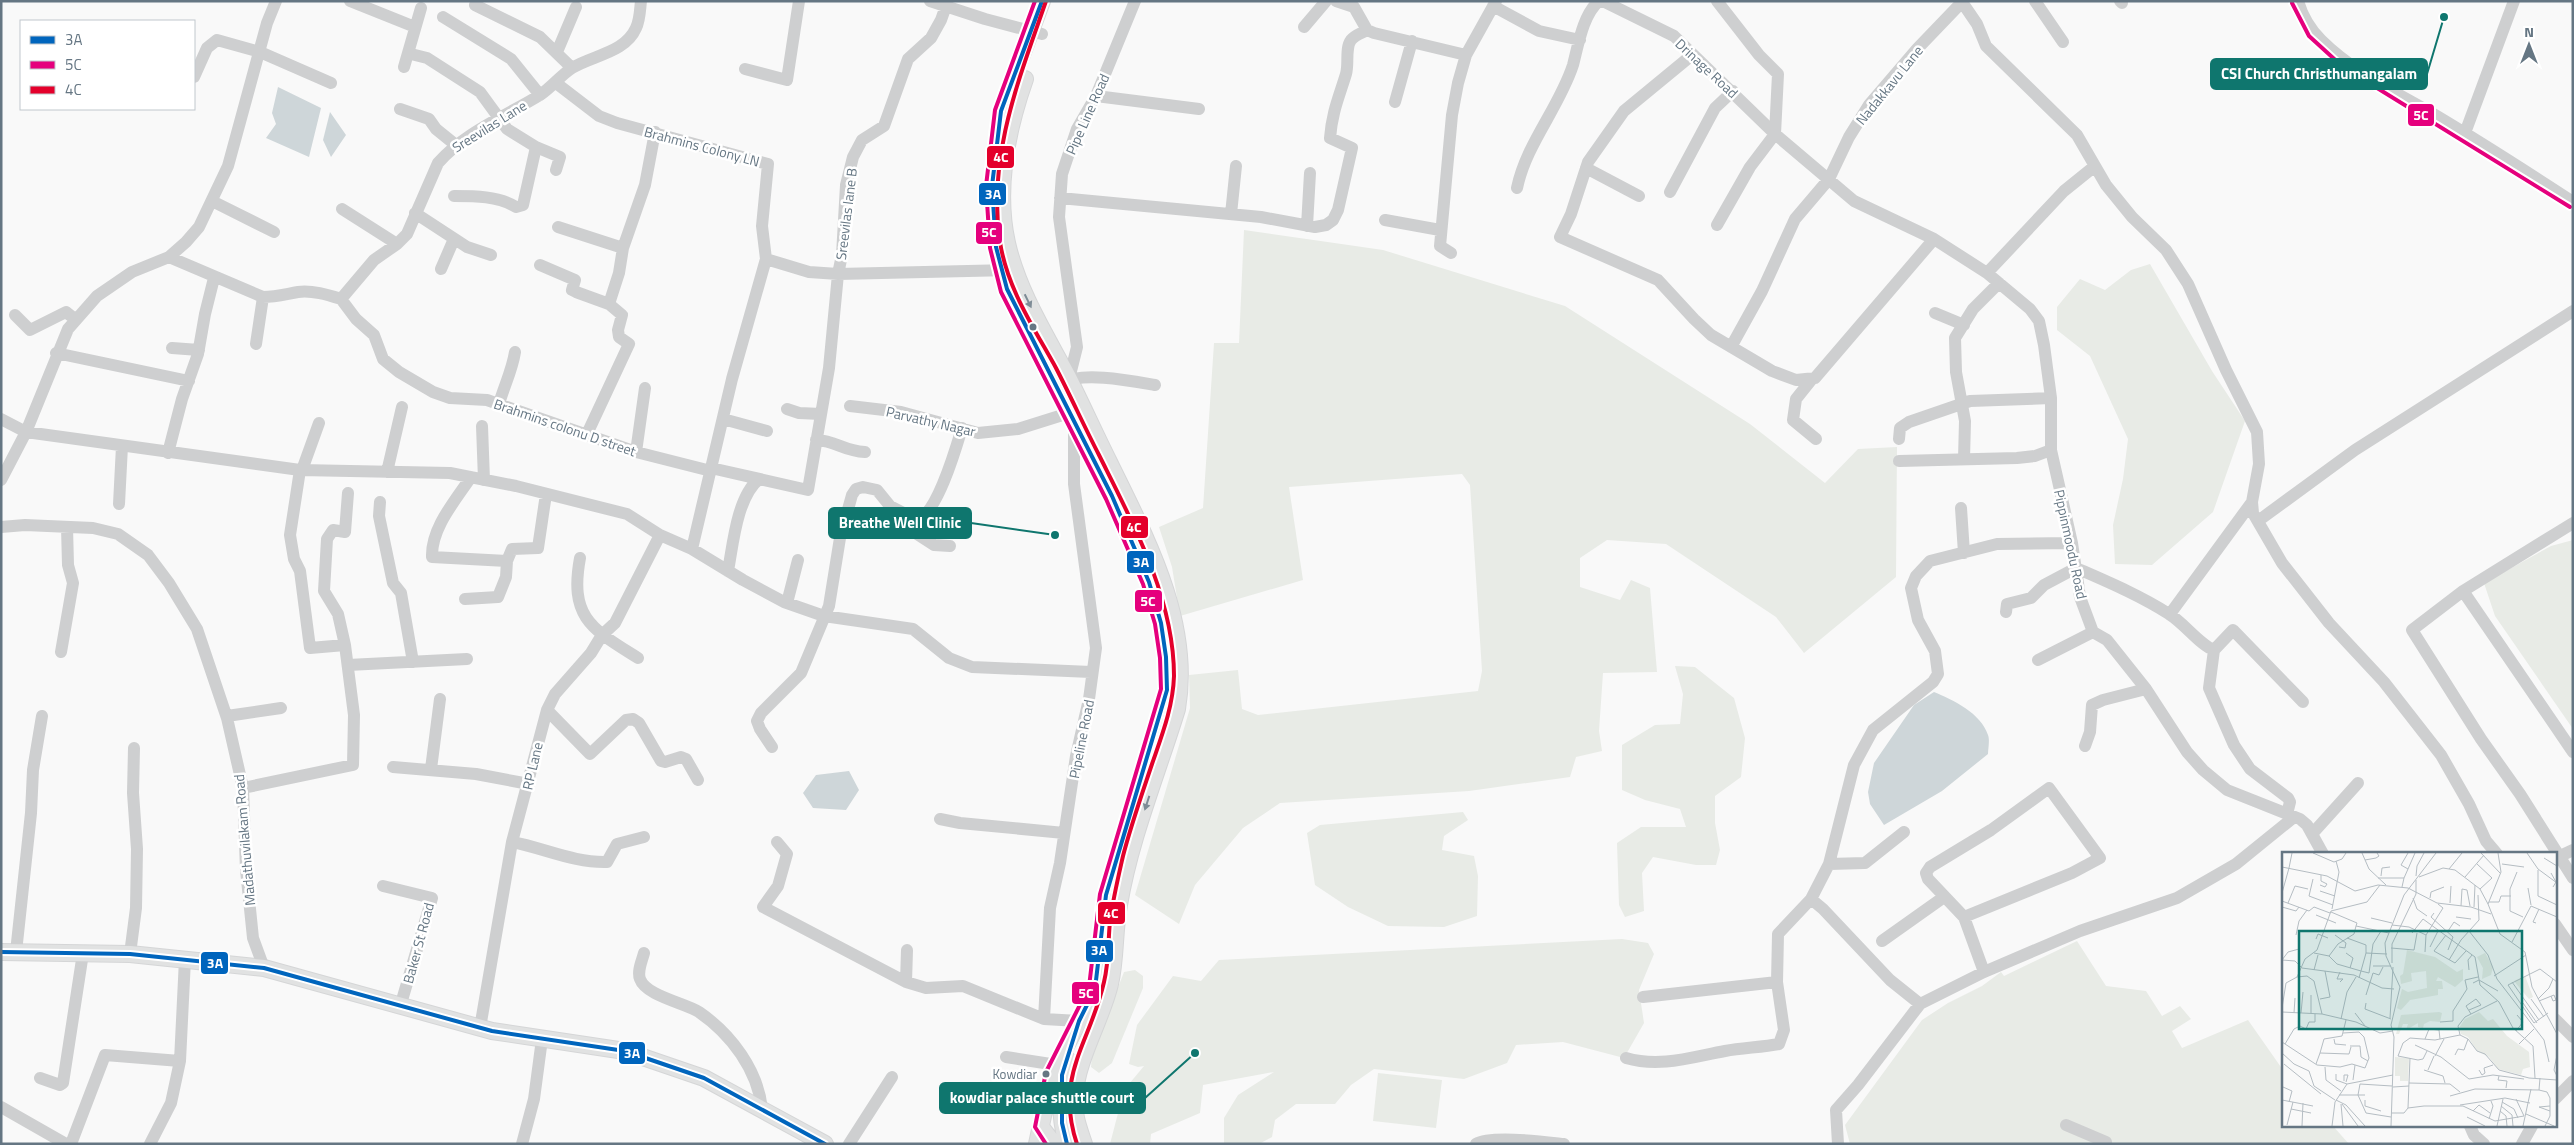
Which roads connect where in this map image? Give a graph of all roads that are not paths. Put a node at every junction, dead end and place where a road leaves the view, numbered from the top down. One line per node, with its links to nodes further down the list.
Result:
1 (276, 1): 30 (street)
2 (350, 1): 23 (street)
3 (641, 1): 36 (street, Sreevilas Lane)
4 (800, 1): 37 (street)
5 (930, 1): 19 (street)
6 (1042, 1): 26 (main road)
7 (1053, 1): 26 (main road)
8 (1135, 1): 43 (street, Pipe Line Road)
9 (1326, 1): 24 (street)
10 (1336, 1): 25 (street)
11 (1601, 1): 27 (street); 34 (street, Drinage Road)
12 (2035, 1): 29 (street)
13 (2298, 1): 49 (street)
14 (2514, 1): 49 (street)
15 (1962, 2): 54 (street); 58 (street, Nadakkavu Lane)
16 (1494, 3): 27 (street); 33 (street)
17 (1721, 3): 50 (street)
18 (475, 5): 31 (street)
19 (946, 6): 26 (street); 87 (street, Sreevilas lane B)
20 (576, 7): 31 (street)
21 (421, 8): 23 (street)
22 (443, 17): 42 (street)
23 (415, 27): 35 (street)
24 (1304, 27)
25 (1367, 30): 28 (street); 71 (street)
26 (1038, 32): 85 (main road)
27 (1580, 40): 59 (street)
28 (1412, 41): 33 (street); 44 (street)
29 (2063, 42)
30 (260, 52): 38 (street); 39 (street); 64 (street)
31 (557, 52): 36 (street)
32 (411, 54): 47 (street)
33 (1466, 54): 73 (street)
34 (1692, 54): 41 (street, Drinage Road); 55 (street)
35 (404, 67)
36 (572, 68): 40 (street, Sreevilas Lane)
37 (745, 69)
38 (195, 75)
39 (331, 83)
40 (556, 83): 42 (street, Sreevilas Lane); 48 (street, Brahmins Colony LN)
41 (1733, 91): 50 (street, Drinage Road); 60 (street)
42 (540, 94): 47 (street, Sreevilas Lane)
43 (1096, 96): 46 (street); 63 (street, Pipe Line Road)
44 (1395, 102)
45 (400, 109): 51 (street)
46 (1199, 109)
47 (500, 117): 51 (street, Sreevilas Lane); 52 (street)
48 (655, 132): 78 (street); 82 (street, Brahmins Colony LN)
49 (2465, 133): 65 (street)
50 (1775, 134): 58 (street, Drinage Road); 70 (street)
51 (456, 146): 67 (street, Sreevilas Lane)
52 (536, 147): 56 (street); 61 (street)
53 (1236, 166): 68 (street)
54 (2095, 166): 86 (street); 144 (street)
55 (1586, 168): 62 (street); 99 (street)
56 (556, 170)
57 (1310, 173): 71 (street)
58 (1829, 179): 76 (street, Pippinmoodu Road); 99 (street, Nadakkavu Lane)
59 (1517, 188)
60 (1670, 192)
61 (454, 196)
62 (1639, 196)
63 (1060, 198): 68 (street); 106 (street, Pipe Line Road)
64 (212, 201): 74 (street); 81 (street)
65 (2573, 202)
66 (342, 209): 77 (street)
67 (415, 213): 75 (street); 77 (street, Sreevilas Lane)
68 (1231, 214): 71 (street)
69 (1385, 220): 73 (street)
70 (1716, 225)
71 (1307, 226)
72 (558, 227): 78 (street)
73 (1440, 230): 79 (street)
74 (274, 232)
75 (454, 239): 80 (street); 84 (street)
76 (1934, 239): 86 (street, Pippinmoodu Road); 104 (street)
77 (397, 244): 91 (street, Sreevilas Lane)
78 (623, 248): 92 (street)
79 (1451, 253)
80 (491, 255)
81 (169, 257): 88 (street); 96 (street)
82 (766, 259): 87 (street); 117 (street)
83 (540, 265): 92 (street)
84 (441, 269)
85 (1008, 270): 87 (street); 106 (main road)
86 (1987, 273): 89 (street, Pippinmoodu Road)
87 (838, 274): 115 (street, Sreevilas lane B)
88 (214, 278): 90 (street); 101 (street)
89 (1999, 283): 97 (street); 109 (street, Pippinmoodu Road)
90 (263, 297): 91 (street); 98 (street)
91 (341, 299): 111 (street, Brahmins colonu D street)
92 (609, 304): 124 (street)
93 (2573, 310): 148 (street)
94 (1935, 313): 97 (street)
95 (15, 315): 96 (street)
96 (76, 320): 103 (street)
97 (1964, 325): 110 (street)
98 (256, 344)
99 (1730, 347): 104 (street)
100 (172, 348): 101 (street)
101 (199, 350): 105 (street)
102 (515, 352): 111 (street)
103 (56, 353): 105 (street); 123 (street)
104 (1812, 379): 125 (street)
105 (189, 380): 132 (street)
106 (1062, 383): 107 (street); 118 (main road)
107 (1155, 385)
108 (645, 388): 130 (street)
109 (2051, 398): 110 (street); 129 (street, Pippinmoodu Road)
110 (1963, 402): 126 (street); 133 (street)
111 (499, 404): 124 (street, Brahmins colonu D street)
112 (850, 406): 121 (street, Parvathy Nagar)
113 (402, 407): 137 (street)
114 (787, 409): 115 (street)
115 (820, 414): 127 (street, Sreevilas lane B)
116 (1, 419): 123 (street)
117 (723, 419): 122 (street); 136 (street)
118 (1078, 421): 121 (street, Parvathy Nagar); 178 (street, Pipeline Road); 234 (main road); 262 (main road, one-way to 262)
119 (319, 423): 135 (street)
120 (482, 426): 138 (street)
121 (962, 428): 147 (street)
122 (767, 431)
123 (26, 432): 128 (street); 140 (street)
124 (588, 434): 130 (street, Brahmins colonu D street)
125 (1816, 439)
126 (1899, 439)
127 (816, 440): 131 (street); 139 (street, Brahmins colonu D street)
128 (122, 446): 132 (street); 145 (street)
129 (2051, 450): 133 (street); 153 (street, Pippinmoodu Road)
130 (636, 452): 136 (street, Brahmins colonu D street)
131 (865, 452)
132 (168, 453): 135 (street)
133 (1964, 460): 134 (street)
134 (1899, 461)
135 (301, 470): 137 (street); 170 (street)
136 (711, 470): 139 (street, Brahmins colonu D street); 155 (street)
137 (387, 472): 138 (street)
138 (477, 479): 142 (street); 159 (street)
139 (759, 479): 161 (street)
140 (1, 480)
141 (348, 493): 170 (street)
142 (546, 494): 152 (street); 159 (street)
143 (380, 502): 176 (street)
144 (2252, 502): 148 (street); 166 (street)
145 (119, 504)
146 (1961, 508): 156 (street)
147 (917, 520): 154 (street); 167 (street)
148 (2258, 522): 206 (street)
149 (2573, 523): 162 (street)
150 (1, 527): 151 (street, Madathuvilakam Road)
151 (67, 527): 172 (street); 185 (street, Madathuvilakam Road)
152 (660, 535): 155 (street); 169 (street, RP Lane)
153 (2072, 543): 156 (street); 160 (street, Pippinmoodu Road)
154 (950, 546)
155 (692, 549): 161 (street)
156 (1964, 553): 210 (street)
157 (580, 558): 169 (street)
158 (798, 560): 164 (street)
159 (507, 561): 163 (street)
160 (2076, 568): 165 (street); 166 (street); 168 (street, Pippinmoodu Road)
161 (728, 571): 164 (street)
162 (2463, 591): 189 (street); 207 (street)
163 (465, 600)
164 (787, 603): 167 (street)
165 (2006, 612)
166 (2170, 614): 171 (street)
167 (824, 616): 178 (street); 187 (street)
168 (2093, 632): 175 (street); 179 (street)
169 (602, 635): 173 (street); 183 (street, RP Lane)
170 (345, 645): 177 (street)
171 (2214, 650): 181 (street); 196 (street)
172 (61, 652)
173 (638, 658)
174 (467, 659): 176 (street)
175 (2038, 660)
176 (413, 662): 177 (street)
177 (348, 665): 195 (street)
178 (1091, 672): 198 (street, Pipeline Road)
179 (2146, 689): 186 (street); 196 (street)
180 (440, 699): 191 (street)
181 (2303, 702)
182 (281, 708): 185 (street)
183 (547, 710): 192 (street); 194 (street, RP Lane)
184 (42, 716): 220 (street)
185 (227, 716): 195 (street, Madathuvilakam Road)
186 (2085, 746)
187 (772, 747)
188 (134, 748): 223 (street)
189 (2573, 752)
190 (393, 767): 191 (street)
191 (432, 769): 194 (street)
192 (698, 780)
193 (2358, 783): 200 (street)
194 (529, 784): 202 (street, RP Lane)
195 (243, 788): 225 (street, Madathuvilakam Road)
196 (2290, 815): 200 (street); 226 (street)
197 (940, 819): 198 (street)
198 (1064, 832): 232 (street, Pipeline Road)
199 (1904, 832): 210 (street)
200 (2312, 834): 205 (street)
201 (644, 837): 202 (street)
202 (512, 842): 235 (street, RP Lane)
203 (777, 842): 227 (street)
204 (2573, 850): 209 (street)
205 (2322, 852)
206 (2494, 852)
207 (2555, 852)
208 (2556, 854): 209 (street)
209 (2558, 857): 211 (street)
210 (1829, 864): 214 (street)
211 (2573, 878)
212 (383, 886): 231 (street, Baker St Road)
213 (1944, 897): 215 (street); 215 (street); 217 (street)
214 (1811, 899): 228 (street); 230 (street)
215 (1964, 917): 226 (street)
216 (2556, 925): 219 (street)
217 (1882, 941)
218 (907, 950): 227 (street)
219 (2573, 950)
220 (8, 952): 221 (main road)
221 (83, 953): 223 (main road); 243 (street)
222 (644, 953): 247 (street)
223 (130, 954): 224 (main road)
224 (184, 959): 225 (main road); 240 (street)
225 (264, 968): 231 (main road)
226 (1984, 972): 230 (street)
227 (906, 982): 232 (street)
228 (1777, 982): 229 (street); 239 (street)
229 (1642, 997)
230 (1920, 1004): 265 (street)
231 (400, 1007): 235 (main road)
232 (1044, 1018): 234 (street)
233 (2556, 1020): 236 (street)
234 (1079, 1021): 241 (main road); 261 (main road)
235 (480, 1028): 237 (main road)
236 (2573, 1037)
237 (542, 1040): 247 (main road); 256 (street)
238 (1006, 1057): 241 (street)
239 (1626, 1058)
240 (180, 1061): 254 (street); 255 (street)
241 (1056, 1065): 249 (main road)
242 (892, 1077): 258 (street)
243 (40, 1078)
244 (2573, 1081): 245 (street)
245 (2556, 1098)
246 (1, 1107): 253 (street)
247 (762, 1109): 257 (main road)
248 (2066, 1125): 252 (street)
249 (1041, 1127): 259 (main road); 260 (main road)
250 (2472, 1128): 266 (street)
251 (2531, 1128): 267 (street)
252 (2106, 1142)
253 (66, 1144)
254 (71, 1144)
255 (150, 1144)
256 (522, 1144)
257 (825, 1144)
258 (849, 1144)
259 (1037, 1144)
260 (1054, 1144)
261 (1067, 1144)
262 (1084, 1144)
263 (1476, 1144): 264 (street)
264 (1564, 1144)
265 (1838, 1144)
266 (2484, 1144)
267 (2522, 1144)

